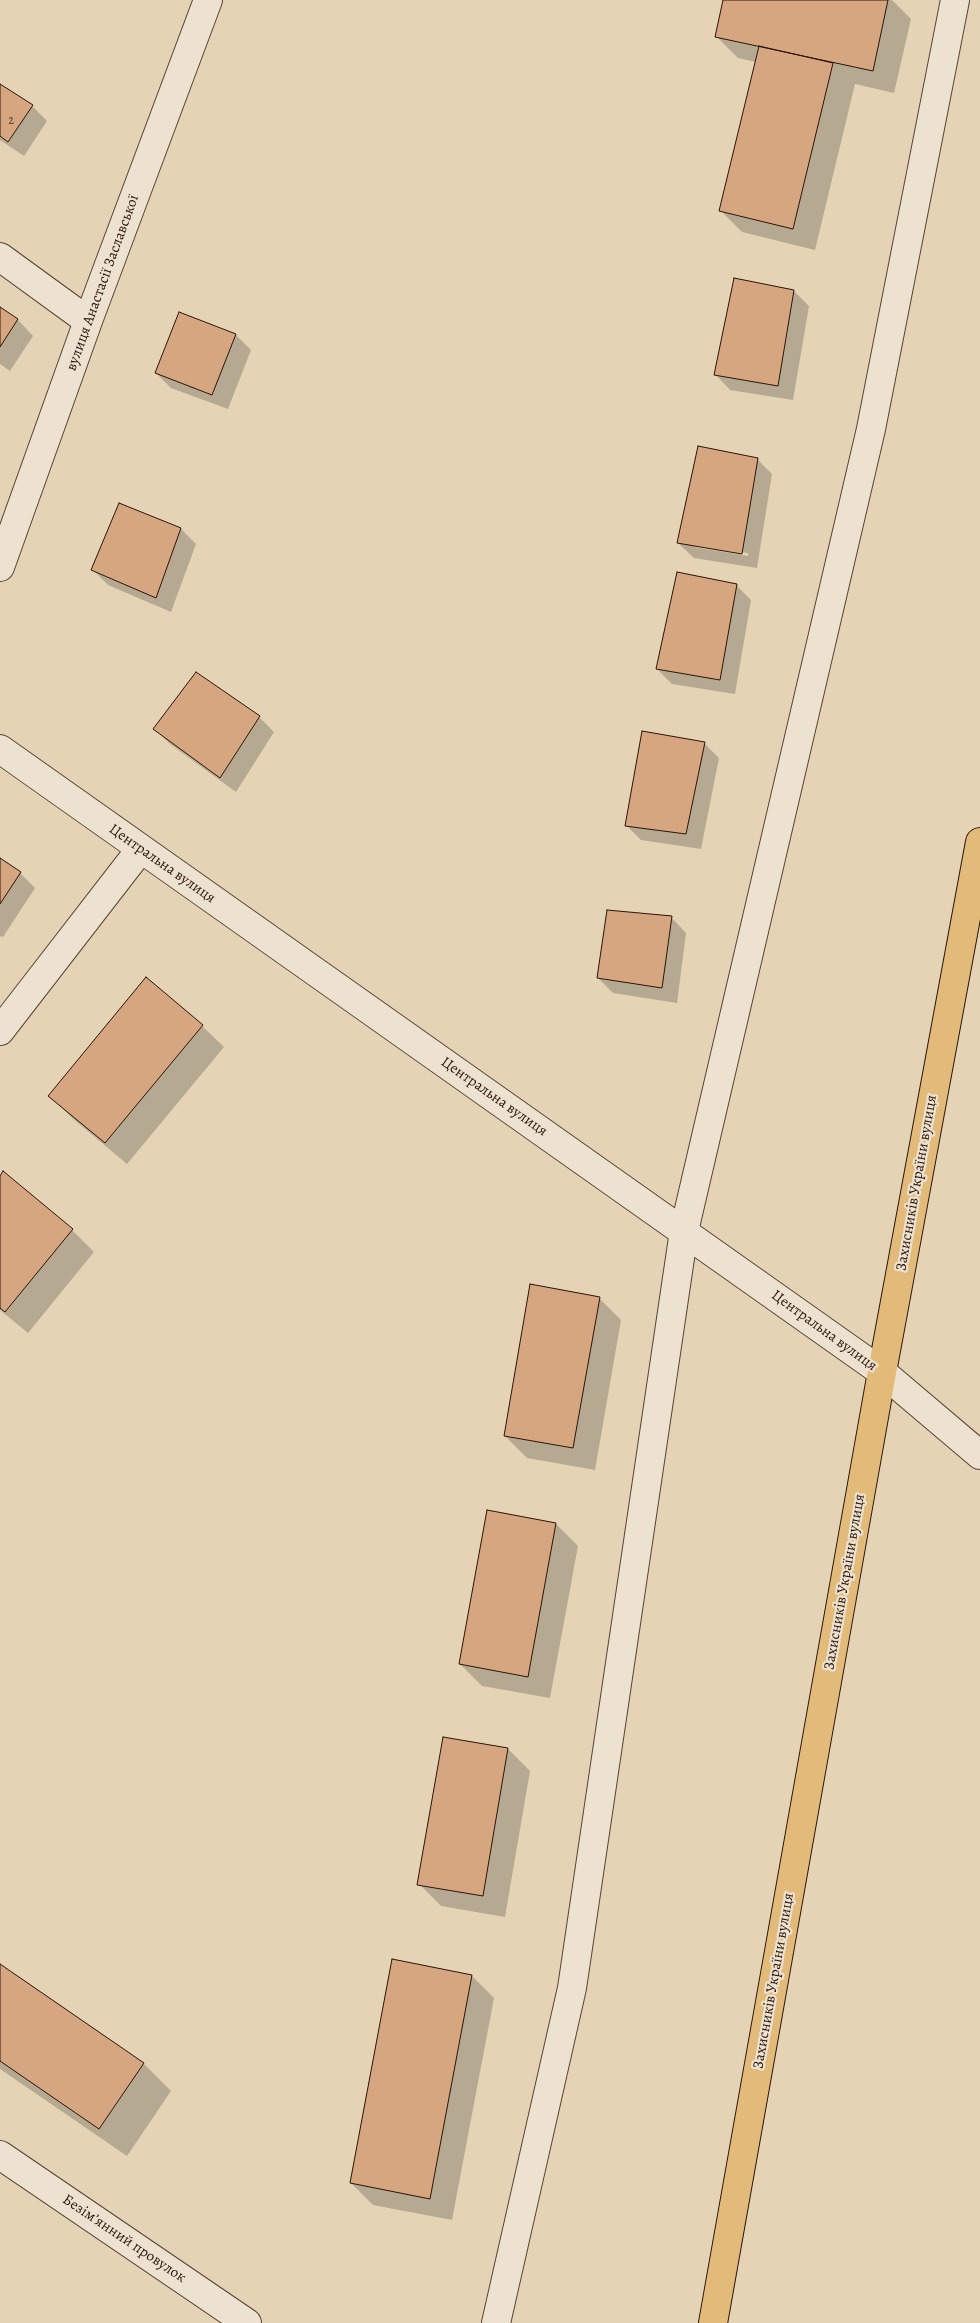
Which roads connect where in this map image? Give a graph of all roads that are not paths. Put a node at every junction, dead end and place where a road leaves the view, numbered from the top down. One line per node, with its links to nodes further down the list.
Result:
1 (208, 0): 4 (street, вулиця Анастасії Заславської)
2 (955, 0): 10 (street)
3 (0, 257): 4 (street)
4 (88, 321): 5 (street, вулиця Анастасії Заславської)
5 (0, 567)
6 (0, 748): 8 (street, Центральна вулиця)
7 (980, 842): 11 (highway, Захисників України вулиця)
8 (140, 850): 9 (street); 10 (street, Центральна вулиця)
9 (0, 1031)
10 (684, 1231): 11 (street, Центральна вулиця); 15 (street)
11 (882, 1372): 12 (street, Центральна вулиця); 16 (highway, Захисників України вулиця)
12 (980, 1455)
13 (0, 2155): 14 (street, Безімʼянний провулок)
14 (247, 2323)
15 (496, 2323)
16 (713, 2323)

